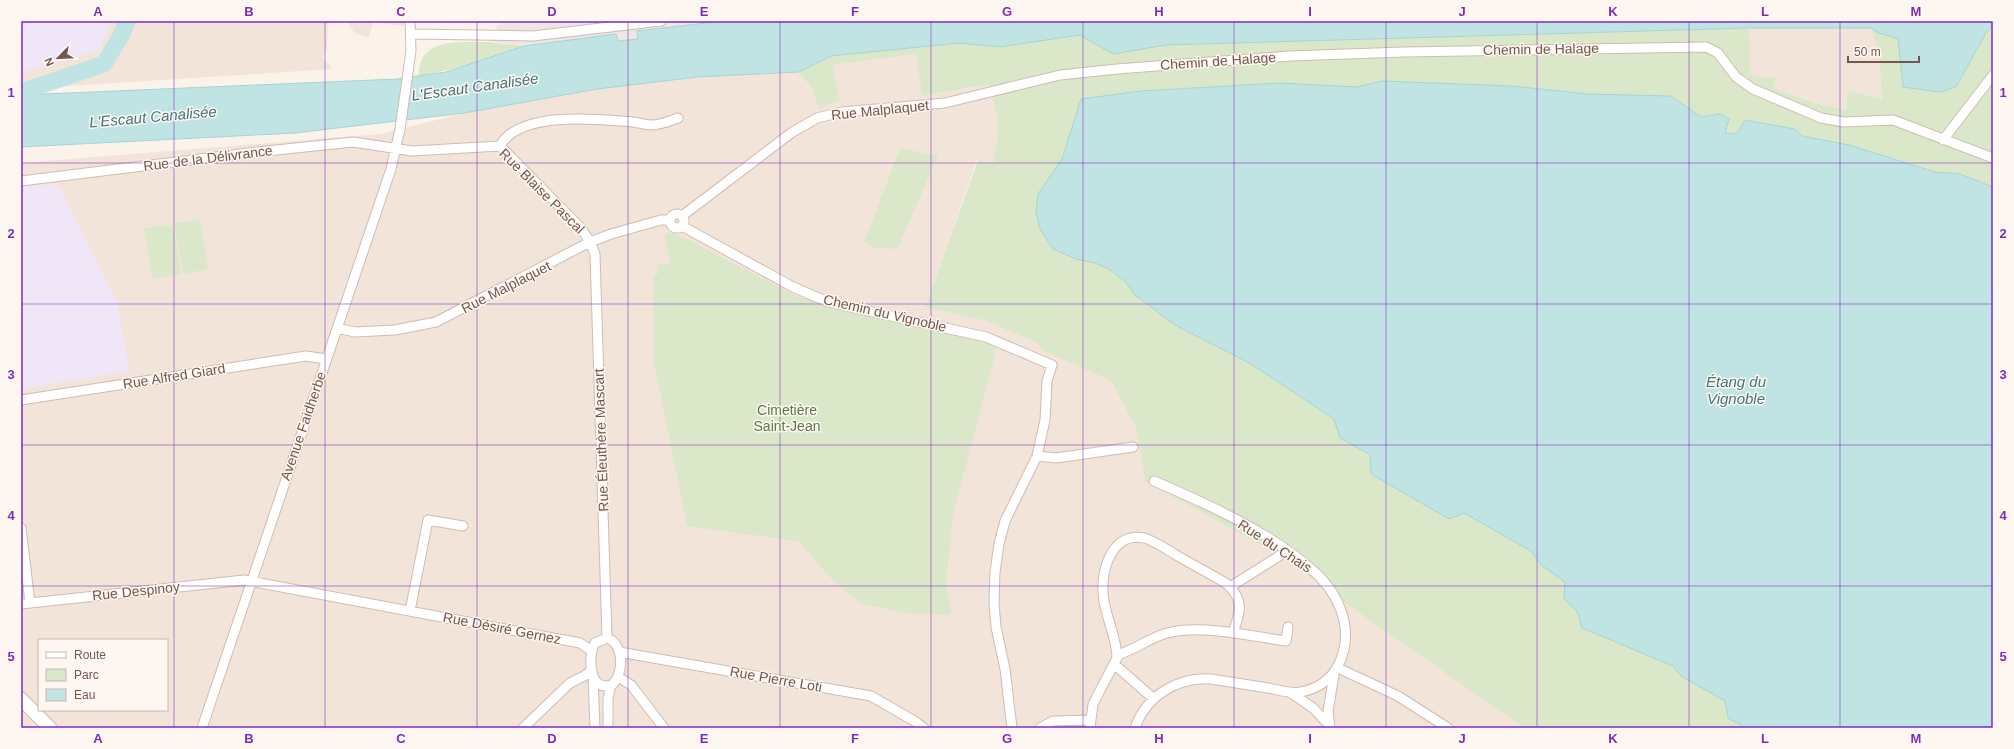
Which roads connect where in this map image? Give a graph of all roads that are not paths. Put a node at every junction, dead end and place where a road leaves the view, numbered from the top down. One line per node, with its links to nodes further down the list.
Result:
1 (410, 21): 3 (street, Avenue Faidherbe)
2 (661, 21): 3 (street)
3 (412, 34): 9 (street, Avenue Faidherbe)
4 (1993, 74): 7 (street)
5 (1060, 75): 7 (street, Chemin de Halage); 12 (street, Rue Malplaquet)
6 (678, 118): 8 (street)
7 (1943, 140): 10 (street, Chemin de Halage)
8 (500, 146): 9 (street, Rue Blaise Pascal); 15 (street, Rue Blaise Pascal)
9 (395, 150): 11 (street, Rue de la Délivrance); 16 (street, Avenue Faidherbe)
10 (1993, 158)
11 (21, 181)
12 (682, 216): 13 (street); 14 (street)
13 (670, 220): 14 (street); 15 (street, Rue Malplaquet)
14 (682, 226): 20 (street, Chemin du Vignoble)
15 (590, 242): 16 (street, Rue Malplaquet); 31 (street, Rue Éleuthère Mascart)
16 (337, 328): 17 (street, Avenue Faidherbe)
17 (326, 359): 18 (street, Rue Alfred Giard); 25 (street, Avenue Faidherbe)
18 (21, 400)
19 (1133, 447): 20 (street)
20 (1037, 456): 52 (street)
21 (1154, 481): 24 (street, Rue du Chais)
22 (463, 526): 28 (street)
23 (21, 528): 27 (street)
24 (1287, 551): 26 (street); 36 (street, Rue du Chais)
25 (251, 581): 27 (street, Rue Despinoy); 28 (street, Rue Désiré Gernez); 44 (street, Avenue Faidherbe)
26 (1230, 587): 30 (street); 34 (street)
27 (25, 603)
28 (410, 611): 32 (street, Rue Désiré Gernez)
29 (1288, 627): 30 (street)
30 (1233, 633): 34 (street)
31 (607, 638): 32 (street); 33 (street)
32 (592, 651): 37 (street)
33 (619, 652): 38 (street); 51 (street, Rue Pierre Loti)
34 (1117, 655): 35 (street)
35 (1115, 665): 42 (street); 43 (street)
36 (1336, 671): 40 (street); 45 (street, Rue du Chais); 55 (street)
37 (592, 672): 39 (street); 47 (street); 48 (street)
38 (618, 677): 39 (street); 50 (street)
39 (611, 685): 49 (street)
40 (1291, 693): 42 (street); 45 (street, Rue du Chais)
41 (21, 699): 46 (main road)
42 (1154, 699): 54 (street)
43 (1090, 724): 53 (street)
44 (201, 726)
45 (1329, 727)
46 (50, 728)
47 (523, 728)
48 (595, 728)
49 (608, 728)
50 (664, 728)
51 (924, 728)
52 (1012, 728)
53 (1040, 728)
54 (1135, 728)
55 (1448, 728)

